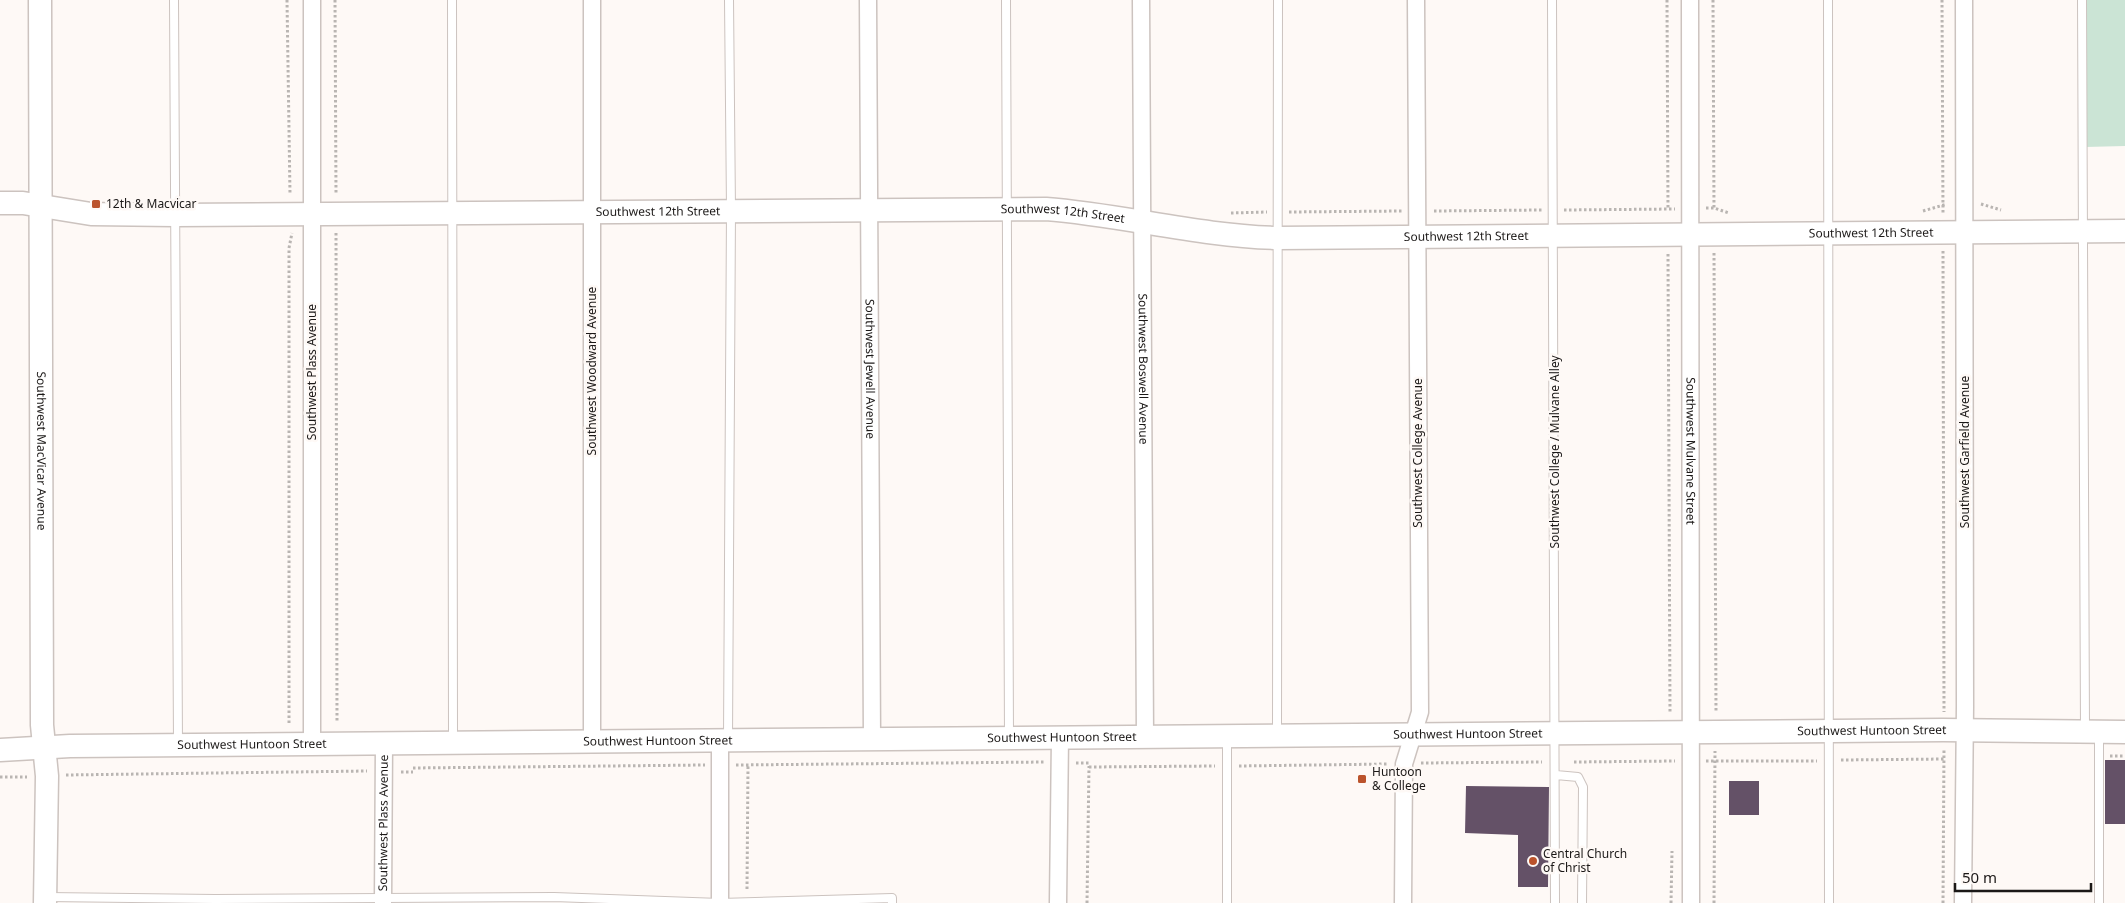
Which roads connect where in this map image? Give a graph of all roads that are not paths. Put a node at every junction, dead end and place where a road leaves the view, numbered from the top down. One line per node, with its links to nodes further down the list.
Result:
1 (40, 0): 18 (main road, Southwest MacVicar Avenue)
2 (174, 0): 25 (lane)
3 (312, 0): 24 (street, Southwest Plass Avenue)
4 (452, 0): 23 (lane)
5 (592, 0): 22 (street, Southwest Woodward Avenue)
6 (729, 0): 21 (lane)
7 (868, 0): 19 (street, Southwest Jewell Avenue)
8 (1006, 0): 20 (lane)
9 (1141, 0): 26 (street, Southwest Boswell Avenue)
10 (1278, 0): 33 (lane)
11 (1416, 0): 34 (street, Southwest College Avenue)
12 (1552, 0): 32 (lane, Southwest College / Mulvane Alley)
13 (1690, 0): 31 (street, Southwest Mulvane Street)
14 (1828, 0): 30 (lane)
15 (1964, 0): 29 (street, Southwest Garfield Avenue)
16 (2082, 0): 27 (lane)
17 (0, 203): 18 (main road, Southwest 12th Street)
18 (40, 206): 25 (main road, Southwest 12th Street); 54 (main road, Southwest MacVicar Avenue)
19 (869, 209): 20 (main road, Southwest 12th Street); 21 (main road, Southwest 12th Street); 47 (street, Southwest Jewell Avenue)
20 (1007, 209): 26 (main road, Southwest 12th Street); 46 (lane)
21 (731, 210): 22 (main road, Southwest 12th Street); 48 (lane)
22 (593, 212): 23 (main road, Southwest 12th Street); 49 (street, Southwest Woodward Avenue)
23 (454, 213): 24 (main road, Southwest 12th Street); 50 (lane)
24 (302, 214): 25 (main road, Southwest 12th Street); 51 (street, Southwest Plass Avenue)
25 (175, 215): 53 (lane)
26 (1142, 222): 33 (main road, Southwest 12th Street); 45 (street, Southwest Boswell Avenue)
27 (2083, 231): 28 (main road, Southwest 12th Street); 29 (main road, Southwest 12th Street); 37 (lane)
28 (2125, 231)
29 (1954, 232): 30 (main road, Southwest 12th Street); 35 (street, Southwest Garfield Avenue)
30 (1829, 234): 31 (main road, Southwest 12th Street); 36 (lane)
31 (1691, 235): 32 (main road, Southwest 12th Street); 39 (street, Southwest Mulvane Street)
32 (1554, 237): 34 (main road, Southwest 12th Street); 41 (lane, Southwest College / Mulvane Alley)
33 (1278, 238): 34 (main road, Southwest 12th Street); 43 (lane)
34 (1417, 238): 40 (street, Southwest College Avenue)
35 (1954, 731): 36 (main road, Southwest Huntoon Street); 37 (main road, Southwest Huntoon Street); 71 (street, Southwest Garfield Avenue)
36 (1829, 732): 39 (main road, Southwest Huntoon Street); 70 (lane)
37 (2092, 732): 38 (main road, Southwest Huntoon Street); 72 (lane)
38 (2125, 732)
39 (1682, 733): 41 (main road, Southwest Huntoon Street); 69 (street, Southwest Mulvane Street)
40 (1414, 734): 41 (main road, Southwest Huntoon Street); 43 (main road, Southwest Huntoon Street); 66 (street, Southwest College Avenue)
41 (1555, 734): 56 (lane, Southwest College / Mulvane Alley)
42 (1227, 736): 43 (main road, Southwest Huntoon Street); 45 (main road, Southwest Huntoon Street); 65 (lane)
43 (1277, 736)
44 (1060, 737): 45 (main road, Southwest Huntoon Street); 46 (main road, Southwest Huntoon Street); 64 (street)
45 (1145, 737)
46 (1009, 738): 47 (main road, Southwest Huntoon Street)
47 (872, 739): 48 (main road, Southwest Huntoon Street)
48 (724, 740): 49 (main road, Southwest Huntoon Street); 62 (street)
49 (592, 741): 50 (main road, Southwest Huntoon Street)
50 (453, 742): 52 (main road, Southwest Huntoon Street)
51 (312, 743): 52 (main road, Southwest Huntoon Street); 53 (main road, Southwest Huntoon Street)
52 (384, 743): 58 (street, Southwest Plass Avenue)
53 (178, 744): 54 (main road, Southwest Huntoon Street)
54 (45, 748): 55 (main road, Southwest Huntoon Street); 57 (main road, Southwest MacVicar Avenue)
55 (0, 750)
56 (1556, 775): 67 (lane, Southwest College / Mulvane Alley); 68 (lane)
57 (45, 900): 60 (lane)
58 (383, 900): 59 (lane); 60 (lane)
59 (554, 900): 62 (lane)
60 (215, 901)
61 (747, 902): 62 (lane); 63 (lane)
62 (720, 903)
63 (892, 903)
64 (1058, 903)
65 (1227, 903)
66 (1403, 903)
67 (1555, 903)
68 (1582, 903)
69 (1692, 903)
70 (1829, 903)
71 (1963, 903)
72 (2099, 903)

